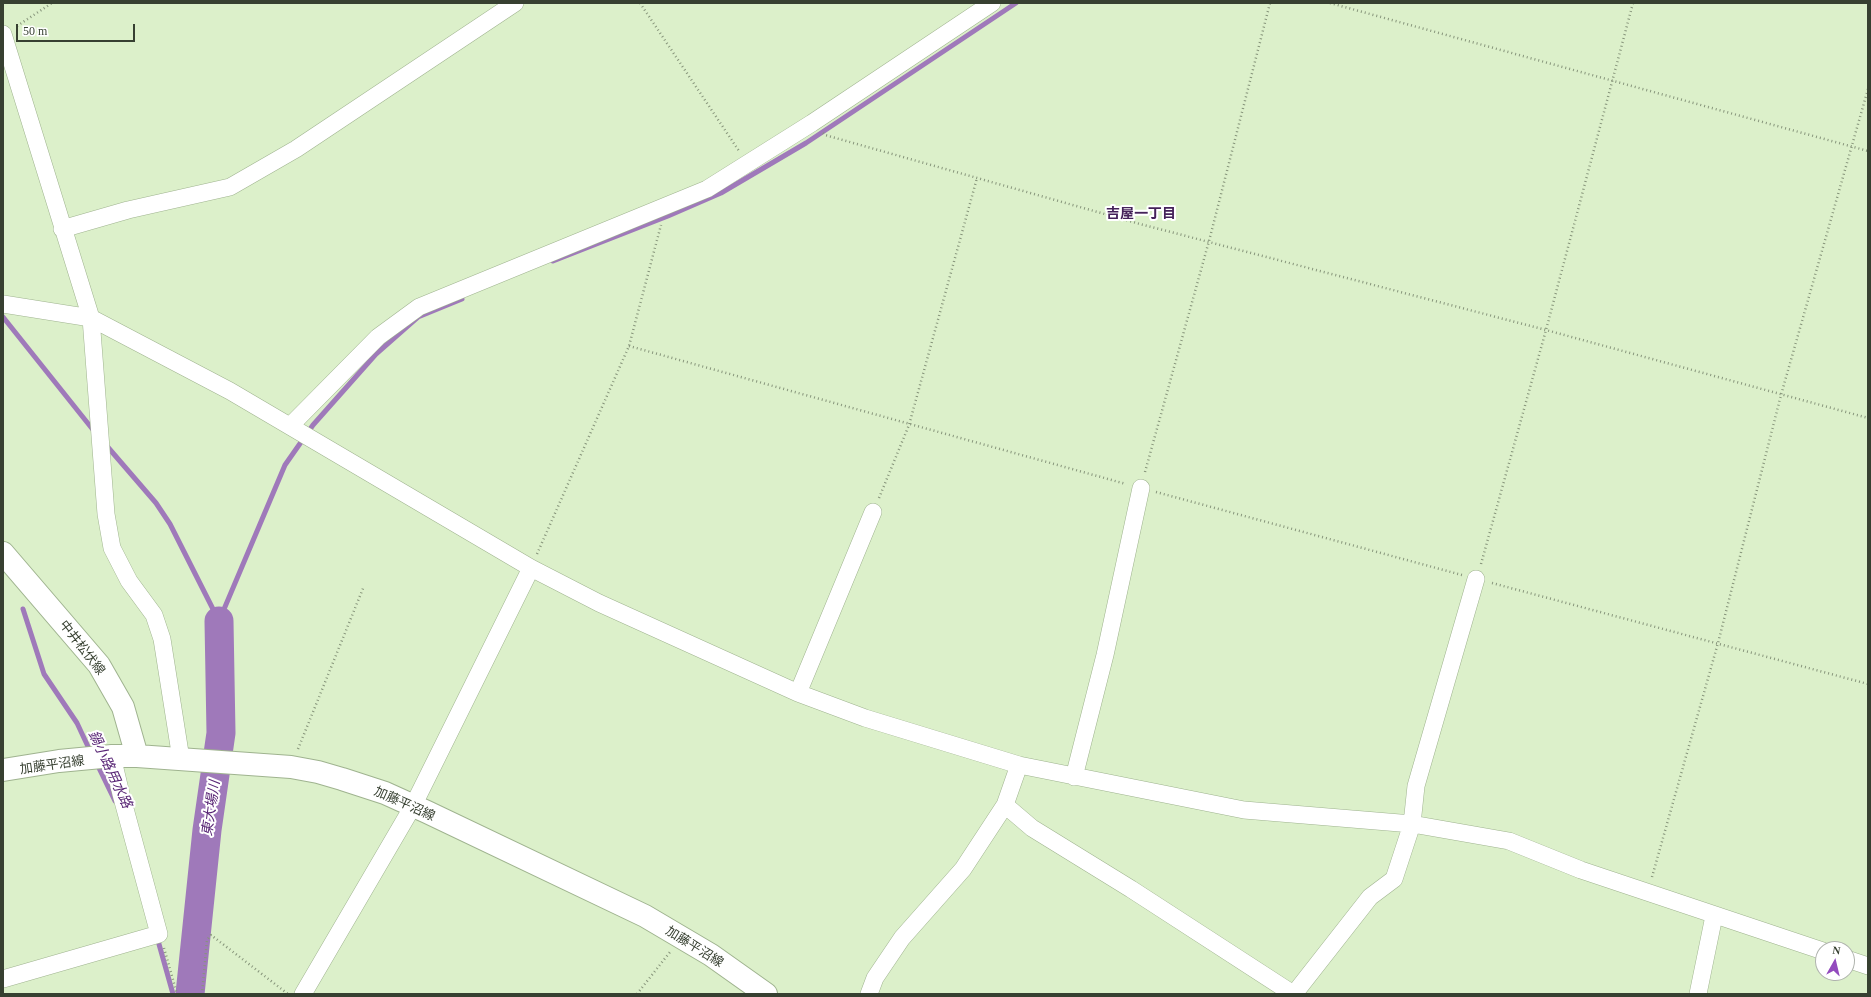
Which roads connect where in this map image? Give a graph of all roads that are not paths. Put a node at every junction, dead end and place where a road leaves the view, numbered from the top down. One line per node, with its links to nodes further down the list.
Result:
1 (515, 3): 4 (street)
2 (992, 3): 7 (street)
3 (3, 35): 4 (street)
4 (62, 229): 6 (street)
5 (3, 304): 6 (street)
6 (91, 318): 7 (street); 16 (street)
7 (291, 425): 11 (street)
8 (1141, 488): 19 (street)
9 (873, 512): 13 (street)
10 (3, 553): 15 (main road, 中井松伏線)
11 (532, 568): 13 (street); 21 (street)
12 (1476, 579): 22 (street)
13 (798, 693): 17 (street)
14 (112, 756): 15 (main road, 加藤平沼線); 18 (main road, 加藤平沼線); 27 (street)
15 (137, 756): 16 (main road, 加藤平沼線)
16 (180, 759): 21 (main road, 加藤平沼線)
17 (1020, 765): 19 (street); 20 (street)
18 (3, 770)
19 (1074, 777): 22 (street)
20 (1005, 805): 30 (street); 31 (street)
21 (413, 806): 28 (street); 29 (main road, 加藤平沼線)
22 (1412, 824): 23 (street); 31 (street)
23 (1714, 916): 24 (street); 32 (street)
24 (1815, 948)
25 (1855, 962): 26 (street)
26 (1868, 966)
27 (3, 979)
28 (303, 994)
29 (766, 994)
30 (869, 994)
31 (1293, 994)
32 (1698, 994)

